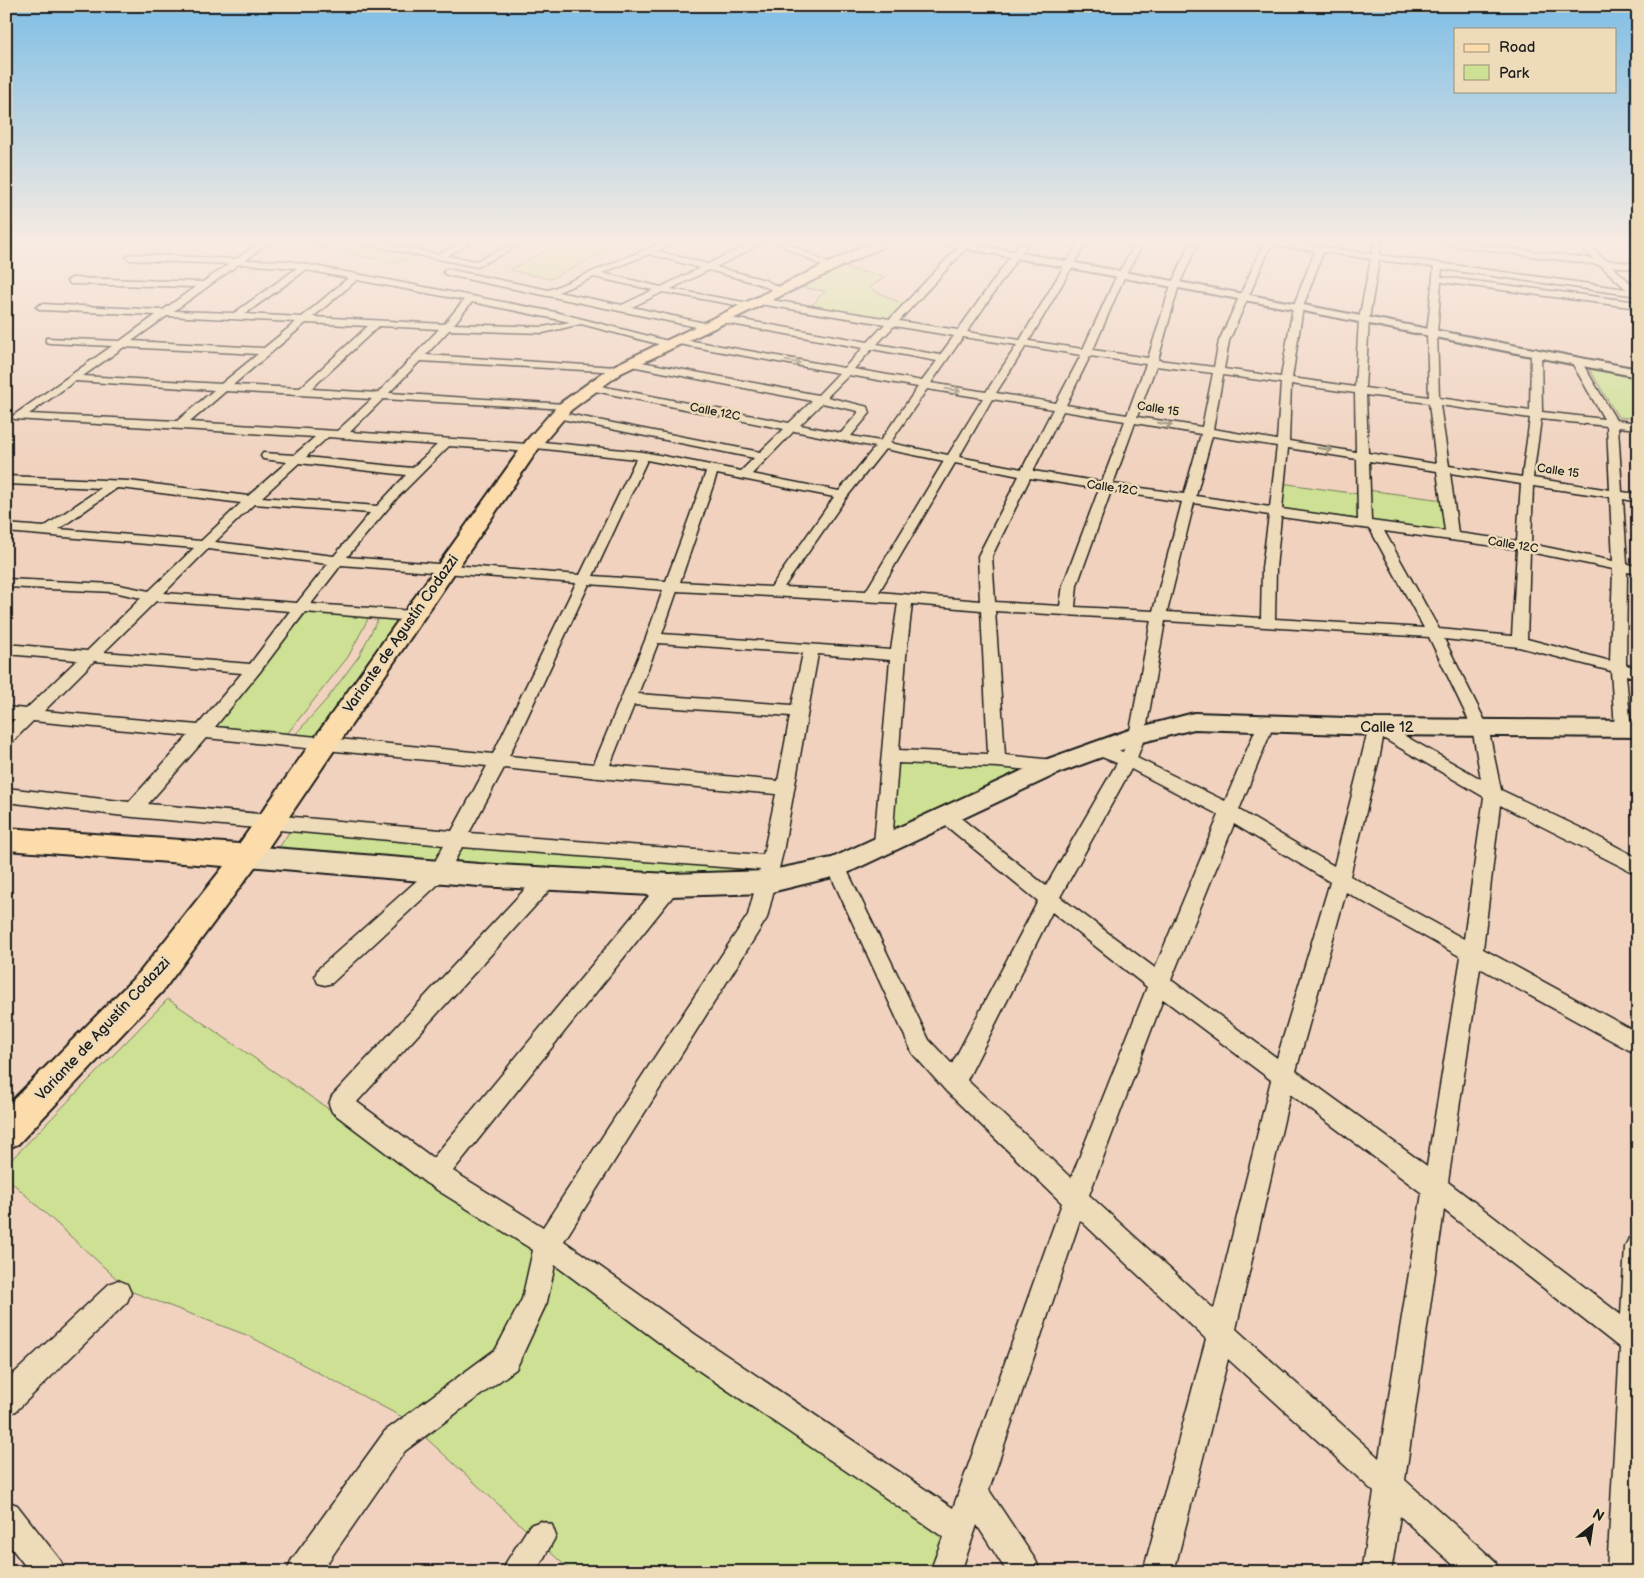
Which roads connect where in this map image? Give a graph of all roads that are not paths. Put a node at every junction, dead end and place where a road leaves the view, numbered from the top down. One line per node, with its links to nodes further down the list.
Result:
1 (157, 317): 31 (street)
2 (226, 317): 3 (street)
3 (235, 317): 20 (street)
4 (310, 317): 20 (street)
5 (456, 317): 25 (street)
6 (561, 317): 21 (street, Calle 15)
7 (675, 317): 23 (street)
8 (727, 317): 23 (main road, Variante de Agustín Codazzi)
9 (852, 317): 22 (street)
10 (898, 317): 22 (street)
11 (974, 317): 27 (street)
12 (1039, 317): 30 (street)
13 (1103, 317): 34 (street)
14 (1166, 317): 39 (street)
15 (1235, 317): 41 (street)
16 (1296, 317): 45 (street)
17 (1351, 317): 19 (street)
18 (1434, 317): 26 (street)
19 (1364, 319): 26 (street); 50 (street)
20 (306, 320): 24 (street); 33 (street)
21 (580, 322): 25 (street); 29 (street, Calle 15)
22 (893, 322): 27 (street); 32 (street)
23 (713, 323): 29 (main road, Variante de Agustín Codazzi); 32 (street)
24 (376, 324): 25 (street); 49 (street)
25 (447, 327): 36 (street)
26 (1432, 333): 35 (street); 54 (street)
27 (962, 334): 30 (street); 37 (street)
28 (49, 340): 31 (street)
29 (672, 342): 40 (main road, Variante de Agustín Codazzi); 42 (street, Calle 15, one-way to 42)
30 (1023, 343): 34 (street); 52 (street)
31 (119, 344): 33 (street); 44 (street)
32 (869, 346): 37 (street); 42 (street)
33 (265, 351): 48 (street)
34 (1087, 352): 39 (street); 55 (street)
35 (1536, 352): 38 (street); 57 (street)
36 (417, 358): 40 (street); 51 (street)
37 (944, 359): 46 (street)
38 (1576, 361): 43 (street); 59 (street)
39 (1152, 362): 41 (street); 58 (street)
40 (624, 366): 47 (main road, Variante de Agustín Codazzi); 53 (street)
41 (1218, 371): 45 (street); 63 (street)
42 (844, 372): 46 (street, Calle 15); 53 (street)
43 (1638, 372)
44 (72, 378): 48 (street); 60 (street)
45 (1286, 380): 50 (street); 68 (street)
46 (925, 385): 52 (street, Calle 15, one-way to 52); 70 (street)
47 (590, 387): 56 (main road, Variante de Agustín Codazzi); 62 (street, Calle 12C)
48 (224, 388): 49 (street); 60 (street)
49 (304, 390): 51 (street)
50 (1360, 390): 54 (street); 71 (street)
51 (382, 395): 56 (street); 65 (street)
52 (988, 396): 55 (street, Calle 15); 76 (street)
53 (820, 399): 62 (street); 66 (street)
54 (1434, 400): 57 (street); 77 (street)
55 (1059, 406): 58 (street, Calle 15); 80 (street)
56 (561, 411): 69 (main road, Variante de Agustín Codazzi); 74 (street)
57 (1536, 415): 59 (street); 83 (street)
58 (1131, 418): 63 (street, Calle 15, one-way to 63); 85 (street)
59 (1612, 423): 61 (street); 86 (street)
60 (180, 424): 64 (street)
61 (1638, 426)
62 (792, 427): 66 (street, Calle 12C); 74 (street)
63 (1206, 431): 68 (street, Calle 15); 89 (street)
64 (325, 434): 65 (street); 75 (street)
65 (340, 434): 67 (street)
66 (844, 437): 70 (street, Calle 12C)
67 (445, 444): 69 (street); 79 (street)
68 (1283, 444): 71 (street, Calle 15, one-way to 71); 92 (street)
69 (532, 446): 73 (street); 101 (main road, Variante de Agustín Codazzi)
70 (882, 446): 76 (street, Calle 12C); 87 (street)
71 (1362, 454): 77 (street, Calle 15); 93 (street)
72 (267, 456): 75 (street)
73 (643, 456): 78 (street); 103 (street)
74 (763, 456): 81 (street)
75 (298, 459): 79 (street); 90 (street)
76 (952, 460): 80 (street, Calle 12C); 108 (street)
77 (1442, 468): 83 (street, Calle 15); 96 (street)
78 (713, 469): 81 (street); 105 (street)
79 (413, 472): 91 (street)
80 (1028, 474): 85 (street, Calle 12C); 110 (street)
81 (743, 476): 87 (street)
82 (6, 480): 84 (street)
83 (1527, 481): 86 (street, Calle 15); 98 (street)
84 (113, 485): 90 (street); 95 (street)
85 (1105, 487): 89 (street, Calle 12C); 112 (street)
86 (1616, 494): 88 (street, Calle 15); 100 (street)
87 (842, 495): 106 (street)
88 (1638, 498)
89 (1189, 499): 92 (street, Calle 12C); 113 (street)
90 (252, 500): 91 (street); 97 (street)
91 (382, 510): 99 (street)
92 (1274, 512): 93 (street, Calle 12C); 115 (street)
93 (1370, 524): 96 (street, Calle 12C); 116 (street)
94 (6, 528): 95 (street)
95 (47, 531): 97 (street)
96 (1452, 537): 98 (street, Calle 12C)
97 (204, 545): 99 (street); 107 (street)
98 (1524, 546): 100 (street, Calle 12C); 118 (street)
99 (339, 561): 101 (street); 111 (street)
100 (1620, 566): 102 (street, Calle 12C); 123 (street)
101 (446, 569): 103 (street); 114 (main road, Variante de Agustín Codazzi)
102 (1638, 570)
103 (585, 579): 105 (street); 142 (street)
104 (6, 583): 107 (street)
105 (670, 586): 106 (street); 117 (street)
106 (774, 592): 108 (street)
107 (151, 596): 111 (street); 121 (street)
108 (870, 596): 109 (street)
109 (905, 600): 110 (street); 122 (street)
110 (988, 606): 112 (street); 141 (street)
111 (302, 607): 114 (street); 124 (street)
112 (1067, 610): 113 (street)
113 (1159, 615): 115 (street); 135 (street)
114 (414, 616): 137 (main road, Variante de Agustín Codazzi)
115 (1268, 623): 116 (street)
116 (1434, 633): 118 (street); 131 (street)
117 (653, 638): 120 (street); 126 (street)
118 (1519, 642): 123 (street)
119 (6, 649): 121 (street)
120 (811, 649): 122 (street); 127 (street)
121 (89, 656): 124 (street); 129 (street)
122 (898, 656): 139 (street)
123 (1618, 668): 125 (street); 133 (street)
124 (254, 669): 134 (street)
125 (1638, 673)
126 (627, 699): 127 (street); 144 (street)
127 (798, 711): 145 (street)
128 (6, 713): 129 (street)
129 (28, 715): 134 (street); 136 (street)
130 (1266, 724): 132 (main road, Calle 12); 135 (main road, Calle 12); 149 (street)
131 (1480, 726): 132 (main road, Calle 12); 133 (main road, Calle 12); 146 (street)
132 (1376, 727): 146 (street); 161 (street)
133 (1630, 729)
134 (200, 731): 137 (street); 148 (street)
135 (1138, 736): 138 (main road, Calle 12); 140 (street)
136 (6, 738)
137 (325, 744): 142 (street); 151 (main road, Variante de Agustín Codazzi)
138 (1100, 750): 140 (street); 143 (main road, Calle 12)
139 (890, 756): 141 (street); 154 (street)
140 (1128, 760): 149 (street); 163 (street)
141 (997, 761): 143 (street)
142 (498, 762): 144 (street); 153 (street)
143 (1053, 766): 150 (main road, Calle 12)
144 (599, 772): 145 (street)
145 (784, 788): 159 (street)
146 (1493, 794): 157 (street); 164 (street)
147 (6, 795): 148 (street)
148 (133, 810): 151 (street)
149 (1230, 812): 161 (street); 166 (street)
150 (946, 816): 154 (main road, Calle 12); 163 (street)
151 (269, 822): 153 (street); 155 (main road, Variante de Agustín Codazzi)
152 (6, 838): 155 (main road)
153 (457, 839): 158 (street); 159 (street)
154 (883, 844): 156 (main road, Calle 12)
155 (247, 856): 158 (main road, Calle 12); 170 (main road, Variante de Agustín Codazzi)
156 (836, 867): 159 (main road, Calle 12); 169 (street)
157 (1638, 867)
158 (439, 872): 160 (main road, Calle 12); 165 (street)
159 (769, 873): 162 (main road, Calle 12); 174 (street)
160 (548, 878): 162 (main road, Calle 12); 171 (street)
161 (1340, 879): 164 (street); 168 (street)
162 (670, 885): 171 (street)
163 (1049, 898): 166 (street); 169 (street)
164 (1472, 952): 167 (street); 172 (street)
165 (325, 976)
166 (1158, 983): 168 (street); 173 (street)
167 (1638, 1045)
168 (1283, 1076): 172 (street); 177 (street)
169 (954, 1083): 173 (street)
170 (6, 1132)
171 (435, 1174): 174 (street)
172 (1436, 1188): 178 (street); 180 (street)
173 (1075, 1199): 177 (street); 181 (street)
174 (547, 1244): 183 (street); 186 (street)
175 (1638, 1247): 178 (street)
176 (118, 1293): 179 (street)
177 (1221, 1334): 180 (street); 190 (street)
178 (1636, 1344): 193 (street)
179 (6, 1401)
180 (1389, 1486): 191 (street); 192 (street)
181 (975, 1495): 183 (street); 189 (street)
182 (6, 1516): 185 (street)
183 (961, 1531): 188 (street)
184 (541, 1536): 187 (street)
185 (50, 1572)
186 (302, 1572)
187 (518, 1572)
188 (945, 1572)
189 (1025, 1572)
190 (1158, 1572)
191 (1376, 1572)
192 (1484, 1572)
193 (1622, 1572)

